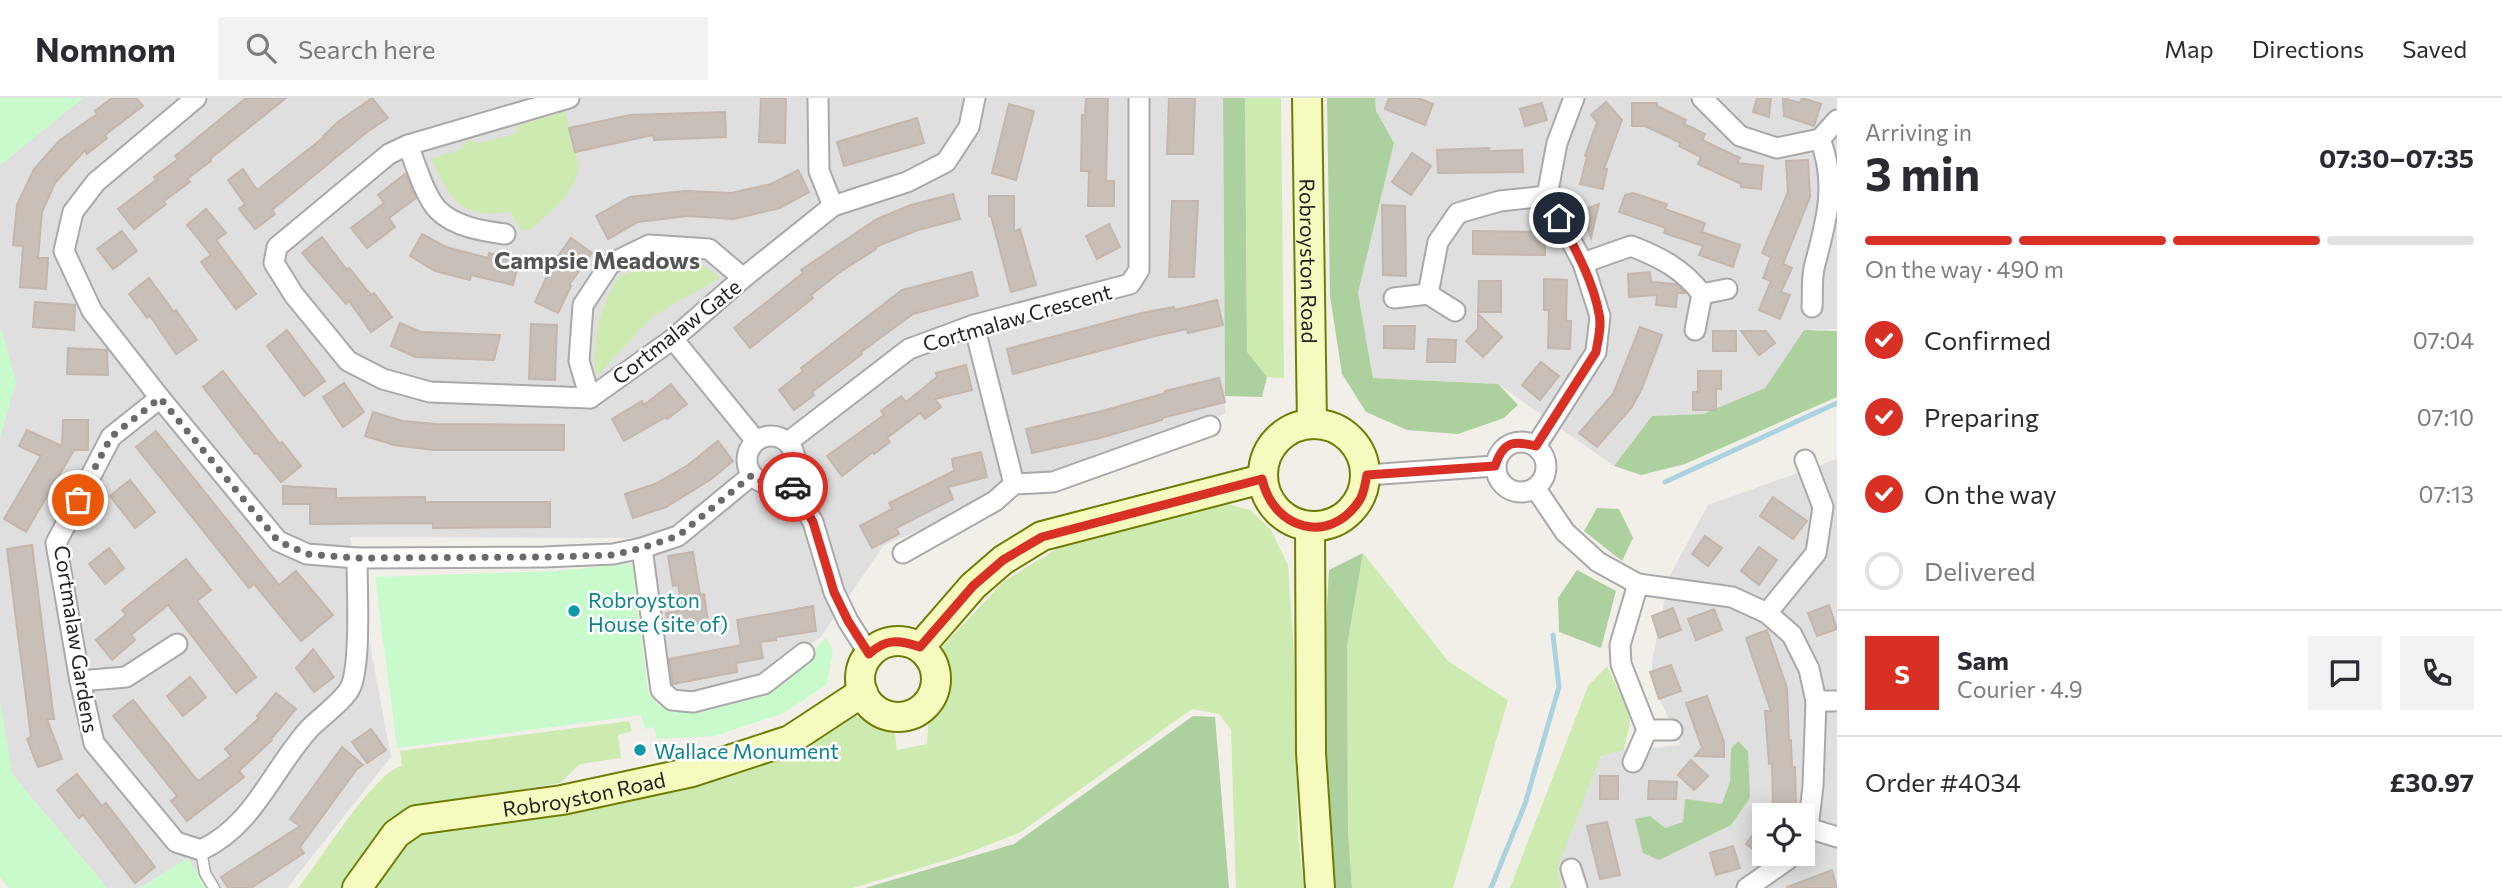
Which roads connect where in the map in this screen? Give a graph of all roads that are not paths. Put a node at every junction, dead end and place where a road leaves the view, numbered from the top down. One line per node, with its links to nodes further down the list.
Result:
1 (196, 98): 26 (street)
2 (569, 98): 11 (street, Cortmalaw Gate)
3 (818, 98): 13 (street)
4 (975, 98): 13 (street)
5 (1139, 98): 23 (street, Cortmalaw Crescent)
6 (1307, 98): 28 (street, Robroyston Road)
7 (1574, 98): 12 (street)
8 (1702, 98): 10 (street)
9 (1837, 120): 10 (street)
10 (1821, 139): 21 (street)
11 (408, 145): 14 (street); 27 (street, Cortmalaw Gate)
12 (1547, 196): 15 (street); 18 (street)
13 (833, 206): 16 (street, Cortmalaw Gate)
14 (505, 234)
15 (1583, 263): 19 (street); 32 (street)
16 (743, 278): 25 (street, Cortmalaw Gate); 27 (street)
17 (1727, 289): 19 (street)
18 (1428, 294): 20 (street); 22 (street)
19 (1702, 294): 24 (street)
20 (1394, 298)
21 (1812, 307)
22 (1455, 311)
23 (974, 325): 31 (street, Cortmalaw Crescent); 39 (street)
24 (1695, 330)
25 (673, 339): 27 (street, Cortmalaw Gate); 30 (street)
26 (160, 398): 44 (street); 51 (street, Cortmalaw Gardens)
27 (590, 398)
28 (1312, 423): 36 (street); 38 (street)
29 (1210, 426): 39 (street)
30 (756, 441): 31 (street); 35 (street)
31 (788, 442): 37 (street)
32 (1536, 446): 34 (street); 40 (street)
33 (1804, 460): 46 (street)
34 (1495, 466): 36 (street); 40 (street)
35 (752, 475): 37 (street); 42 (street)
36 (1367, 475): 41 (street)
37 (788, 478): 50 (street)
38 (1262, 479): 41 (street); 48 (street)
39 (1014, 484): 43 (street)
40 (1536, 489): 45 (street)
41 (1310, 527): 67 (street)
42 (642, 548): 44 (street); 49 (street)
43 (902, 553)
44 (357, 558): 61 (street)
45 (1638, 584): 46 (street); 55 (street)
46 (1767, 613): 53 (street)
47 (177, 644): 51 (street)
48 (920, 647): 50 (street); 52 (street)
49 (804, 653)
50 (869, 654): 52 (street)
51 (80, 681): 61 (street, Cortmalaw Gardens)
52 (863, 692): 66 (street, Robroyston Road)
53 (1816, 701): 54 (street); 58 (street)
54 (1837, 701)
55 (1647, 730): 56 (street); 57 (street)
56 (1672, 730)
57 (1633, 762)
58 (1810, 803)
59 (1815, 833): 60 (street)
60 (1837, 837)
61 (201, 850): 65 (lane)
62 (1779, 866): 64 (street)
63 (1571, 869): 68 (street)
64 (1753, 887)
65 (214, 888)
66 (357, 888)
67 (1320, 888)
68 (1577, 888)

